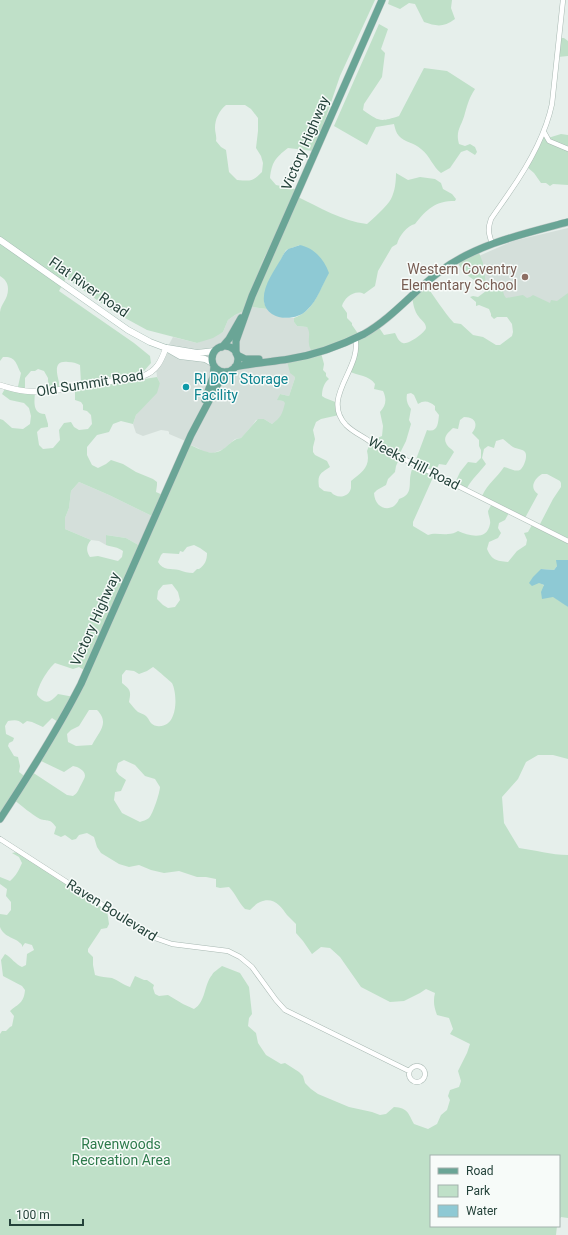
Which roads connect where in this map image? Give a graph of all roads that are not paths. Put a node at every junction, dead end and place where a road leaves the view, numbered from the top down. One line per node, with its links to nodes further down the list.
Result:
1 (382, 0): 8 (main road, Victory Highway)
2 (564, 0): 3 (street)
3 (544, 132): 4 (street); 7 (street)
4 (568, 149)
5 (568, 222): 7 (main road)
6 (0, 240): 11 (main road, Flat River Road)
7 (492, 244): 9 (main road)
8 (252, 296): 10 (main road, Victory Highway); 13 (main road, Victory Highway)
9 (355, 338): 14 (main road); 20 (street, Weeks Hill Road)
10 (222, 347): 12 (main road); 13 (main road)
11 (166, 348): 12 (main road, Flat River Road); 15 (main road, Flat River Road); 18 (street, Old Summit Road)
12 (215, 351): 15 (main road)
13 (236, 354): 14 (main road); 16 (main road)
14 (290, 359): 16 (main road)
15 (213, 365): 17 (main road); 19 (main road, Victory Highway)
16 (235, 367): 17 (main road)
17 (226, 372): 19 (main road, Victory Highway)
18 (0, 385)
19 (198, 421): 21 (main road, Victory Highway)
20 (568, 541)
21 (0, 819)
22 (0, 839): 23 (street, Raven Boulevard)
23 (409, 1071)

